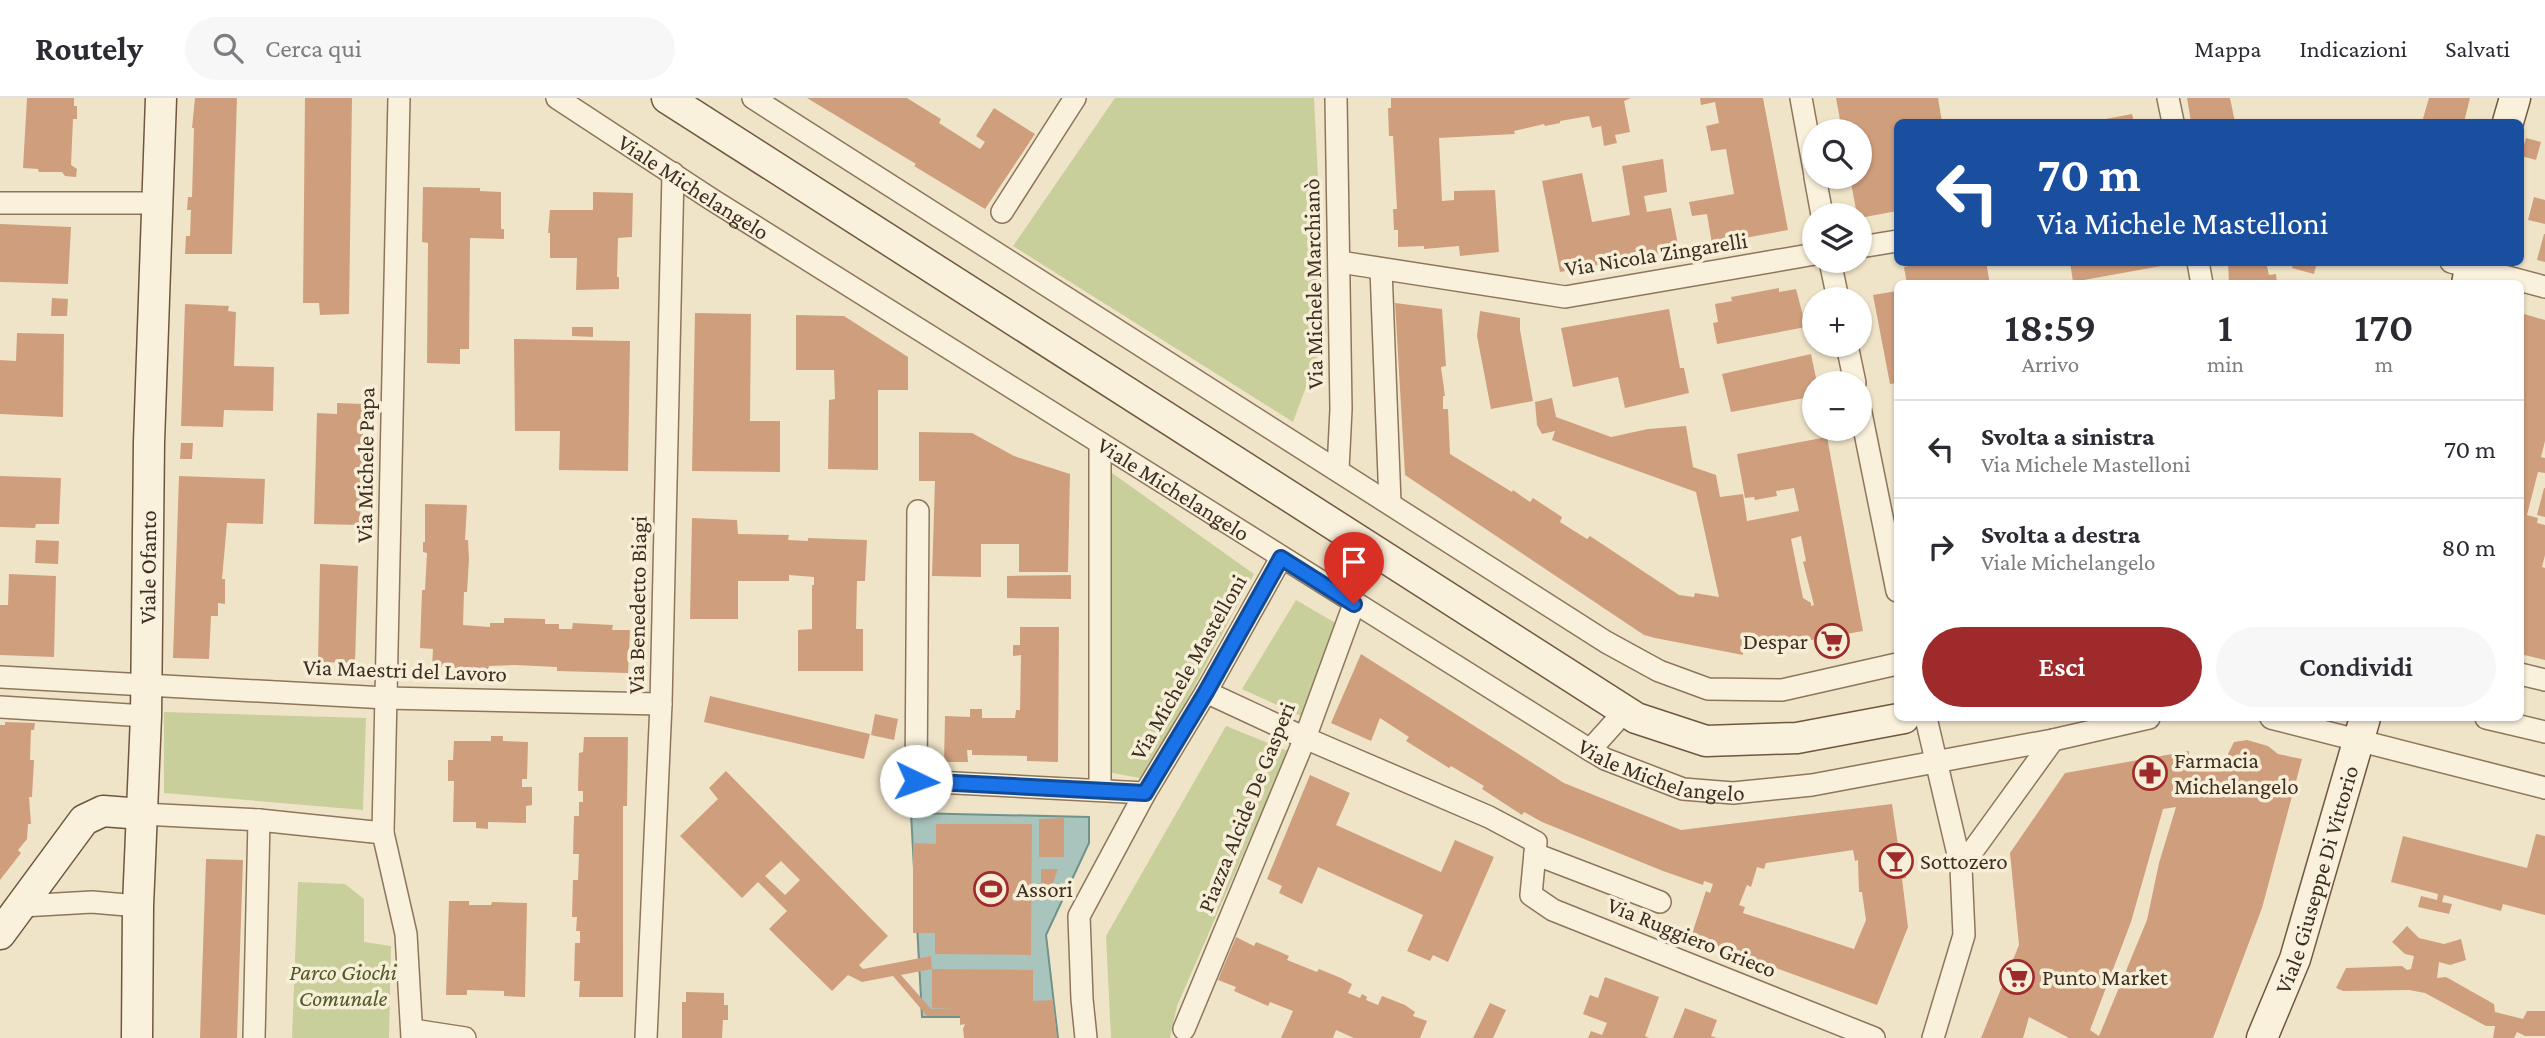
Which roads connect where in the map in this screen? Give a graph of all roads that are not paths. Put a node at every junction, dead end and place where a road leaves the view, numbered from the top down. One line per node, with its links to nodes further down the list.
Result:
1 (161, 98): 16 (street, Viale Ofanto)
2 (399, 98): 41 (street, Via Michele Papa)
3 (557, 98): 14 (street, Viale Michelangelo)
4 (667, 98): 44 (street, Viale Michelangelo)
5 (753, 98): 29 (street)
6 (1075, 98): 17 (street)
7 (1336, 98): 21 (street, Via Michele Marchianò)
8 (1801, 98): 11 (street)
9 (2168, 98): 12 (street)
10 (2515, 98): 13 (street)
11 (1805, 119)
12 (2172, 119)
13 (2509, 119)
14 (673, 173): 28 (street, Viale Michelangelo); 42 (street, Via Benedetto Biagi)
15 (0, 203): 16 (street)
16 (156, 203): 39 (street, Viale Ofanto)
17 (1002, 212)
18 (1894, 241): 19 (street)
19 (1872, 245)
20 (1802, 256): 22 (street, Via Nicola Zingarelli)
21 (1340, 262): 22 (street, Via Nicola Zingarelli); 29 (street, Via Michele Marchianò)
22 (1381, 268): 30 (street)
23 (2465, 269): 24 (street)
24 (2514, 280)
25 (2524, 282): 26 (street)
26 (2545, 287)
27 (1867, 441): 33 (street)
28 (1100, 443): 32 (street, Viale Michelangelo); 58 (street)
29 (1338, 470): 30 (street)
30 (1390, 503): 35 (street)
31 (918, 511): 58 (street)
32 (1281, 558): 34 (street, Viale Michelangelo); 40 (street, Via Michele Mastelloni)
33 (1894, 575)
34 (1354, 604): 53 (street, Piazza Alcide De Gasperi); 55 (street, Viale Michelangelo)
35 (1894, 665)
36 (2524, 675): 38 (street)
37 (0, 677): 39 (street, Via Maestri del Lavoro)
38 (2545, 680)
39 (147, 684): 41 (street, Via Maestri del Lavoro); 45 (street, Viale Ofanto)
40 (1206, 692): 53 (street, Via Ruggiero Grieco); 59 (street, Via Michele Mastelloni)
41 (386, 698): 42 (street, Via Maestri del Lavoro); 62 (street, Via Michele Papa)
42 (661, 704): 74 (street, Via Benedetto Biagi)
43 (0, 707): 45 (street)
44 (1625, 711): 46 (street, Viale Michelangelo); 55 (street)
45 (146, 716): 60 (street, Viale Ofanto)
46 (1894, 720)
47 (1927, 721): 56 (street)
48 (2136, 721): 54 (street, Viale Michelangelo)
49 (2299, 721): 51 (street)
50 (2499, 721): 52 (street)
51 (2362, 728): 57 (street); 78 (street, Viale Giuseppe Di Vittorio)
52 (2545, 732)
53 (1305, 738): 63 (street, Via Ruggiero Grieco); 69 (street, Piazza Alcide De Gasperi)
54 (2053, 740): 56 (street, Viale Michelangelo); 64 (street)
55 (1590, 750): 56 (street, Viale Michelangelo)
56 (1937, 761): 64 (street)
57 (2545, 788)
58 (1100, 790): 59 (street)
59 (1145, 793): 75 (street, Via Michele Mastelloni)
60 (142, 814): 61 (street); 66 (street); 67 (street, Viale Ofanto)
61 (259, 820): 62 (street); 72 (street)
62 (383, 833): 70 (street, Via Michele Papa)
63 (1535, 854): 65 (street, Via Ruggiero Grieco); 76 (street, Via Ruggiero Grieco)
64 (1961, 867): 77 (street)
65 (1660, 902)
66 (22, 906): 67 (street); 68 (street)
67 (138, 906): 71 (street, Viale Ofanto)
68 (0, 934)
69 (1184, 1028)
70 (413, 1034): 73 (street)
71 (137, 1038)
72 (254, 1038)
73 (465, 1038)
74 (646, 1038)
75 (1086, 1038)
76 (1874, 1038)
77 (1933, 1038)
78 (2262, 1038)

